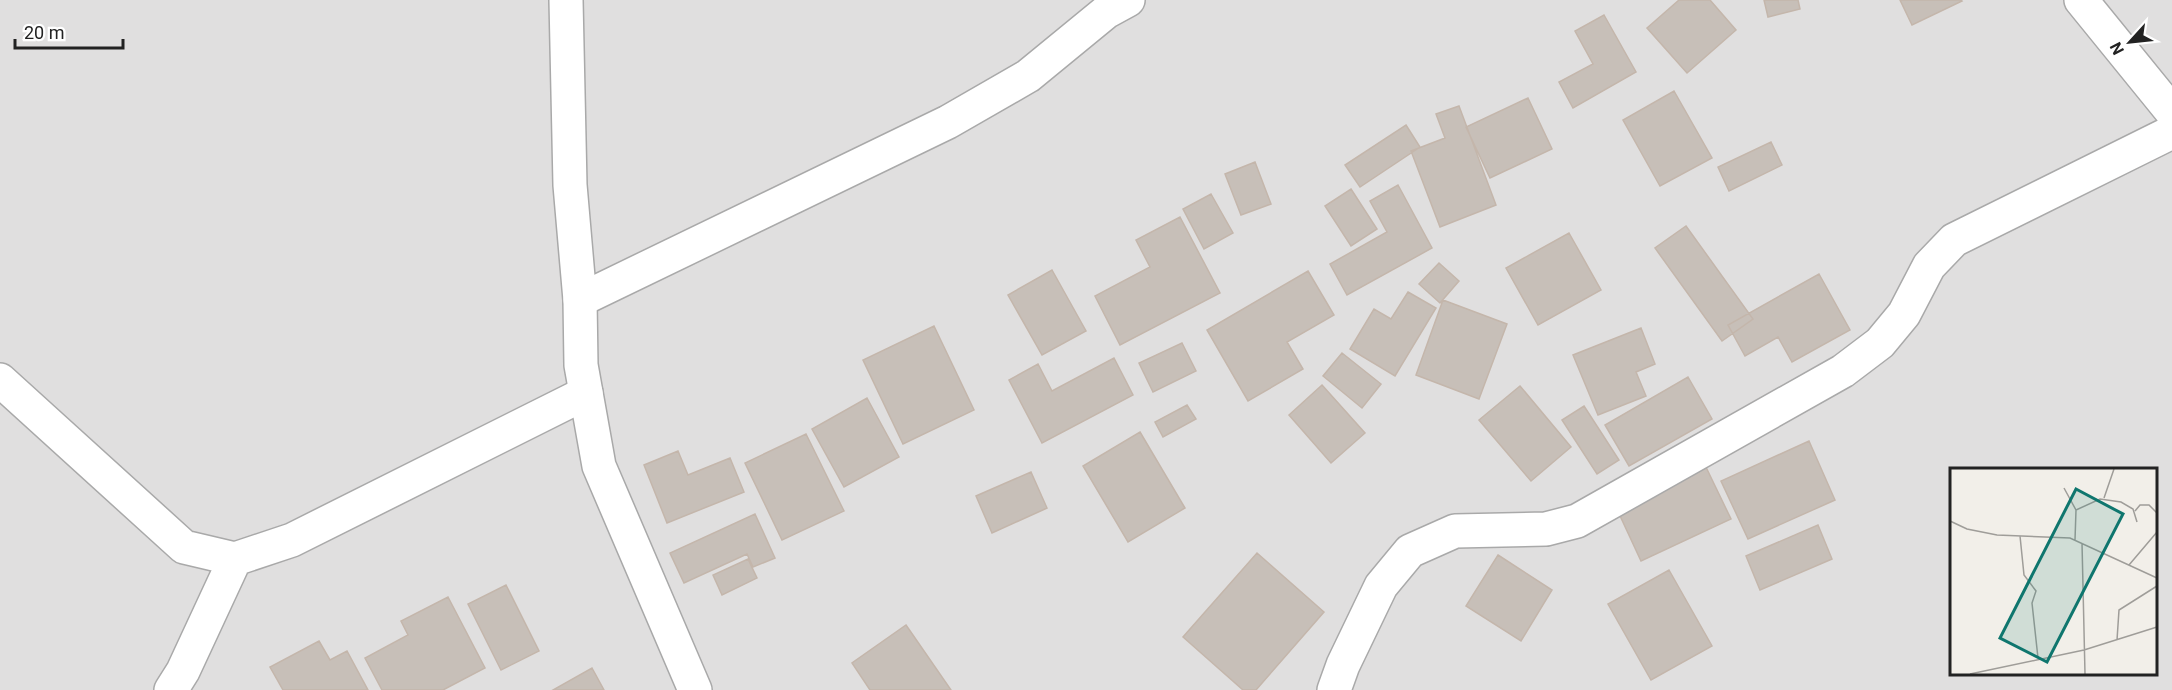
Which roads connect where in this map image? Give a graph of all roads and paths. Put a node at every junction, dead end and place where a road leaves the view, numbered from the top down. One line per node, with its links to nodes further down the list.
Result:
1 (566, 0): 6 (street)
2 (1128, 0): 6 (street)
3 (2081, 0): 4 (street)
4 (2172, 112)
5 (2172, 132): 12 (street)
6 (580, 300): 8 (street)
7 (0, 380): 9 (street)
8 (585, 393): 9 (street); 11 (street)
9 (235, 559): 10 (street)
10 (171, 690)
11 (695, 690)
12 (1334, 690)

